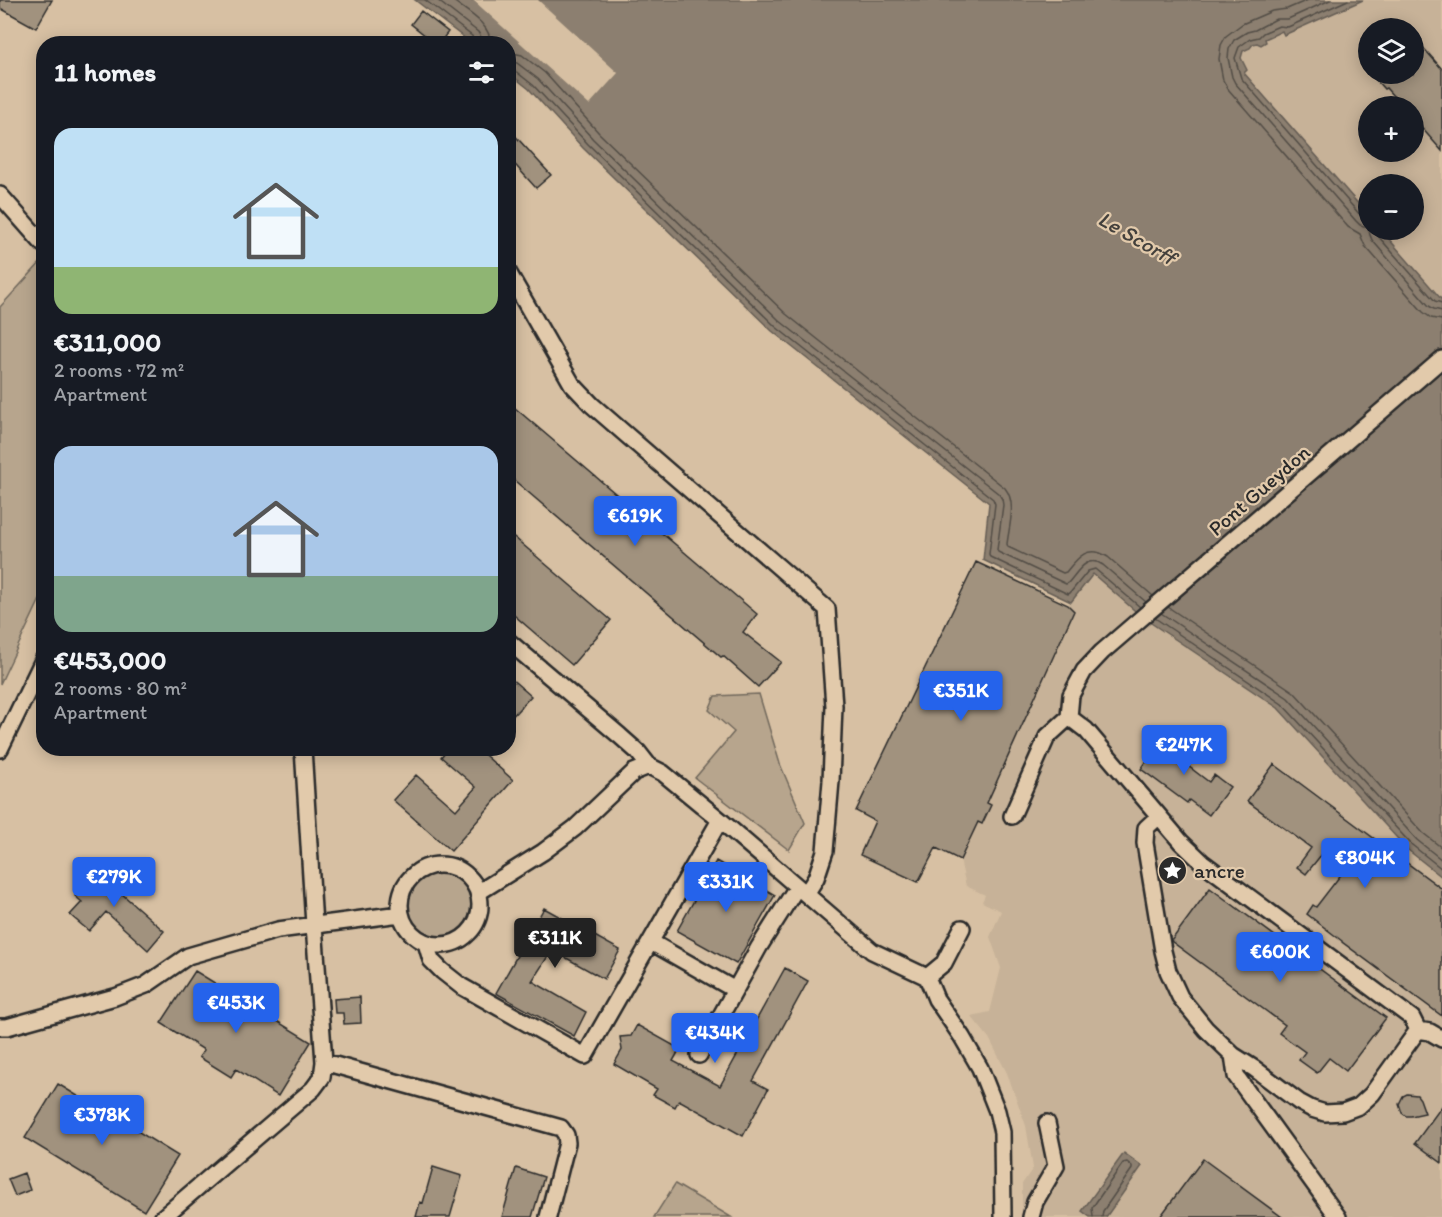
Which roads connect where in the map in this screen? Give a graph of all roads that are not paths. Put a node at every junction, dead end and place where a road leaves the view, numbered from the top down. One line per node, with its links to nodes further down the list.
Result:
1 (0, 195): 2 (street)
2 (36, 236)
3 (516, 286): 14 (street)
4 (1442, 359): 7 (street, Pont Gueydon)
5 (516, 647): 10 (street)
6 (36, 675): 8 (street)
7 (1069, 717): 11 (street); 12 (street)
8 (0, 749)
9 (304, 756): 17 (street)
10 (649, 766): 13 (street); 15 (street)
11 (1012, 816)
12 (1159, 816): 24 (street); 27 (street)
13 (720, 820): 14 (street); 19 (street)
14 (801, 891): 21 (street); 22 (street)
15 (479, 892): 16 (street); 20 (street)
16 (400, 914): 17 (street); 20 (street)
17 (314, 925): 23 (street); 28 (street)
18 (962, 928): 21 (street)
19 (651, 942): 20 (street); 22 (street)
20 (426, 943)
21 (927, 977): 32 (street)
22 (735, 990): 26 (street)
23 (0, 1027)
24 (1418, 1030): 25 (street); 27 (street)
25 (1442, 1039)
26 (699, 1055)
27 (1233, 1055): 34 (street)
28 (324, 1062): 30 (street); 31 (street)
29 (1047, 1123): 33 (street)
30 (167, 1216)
31 (548, 1217)
32 (1003, 1217)
33 (1031, 1217)
34 (1338, 1217)

